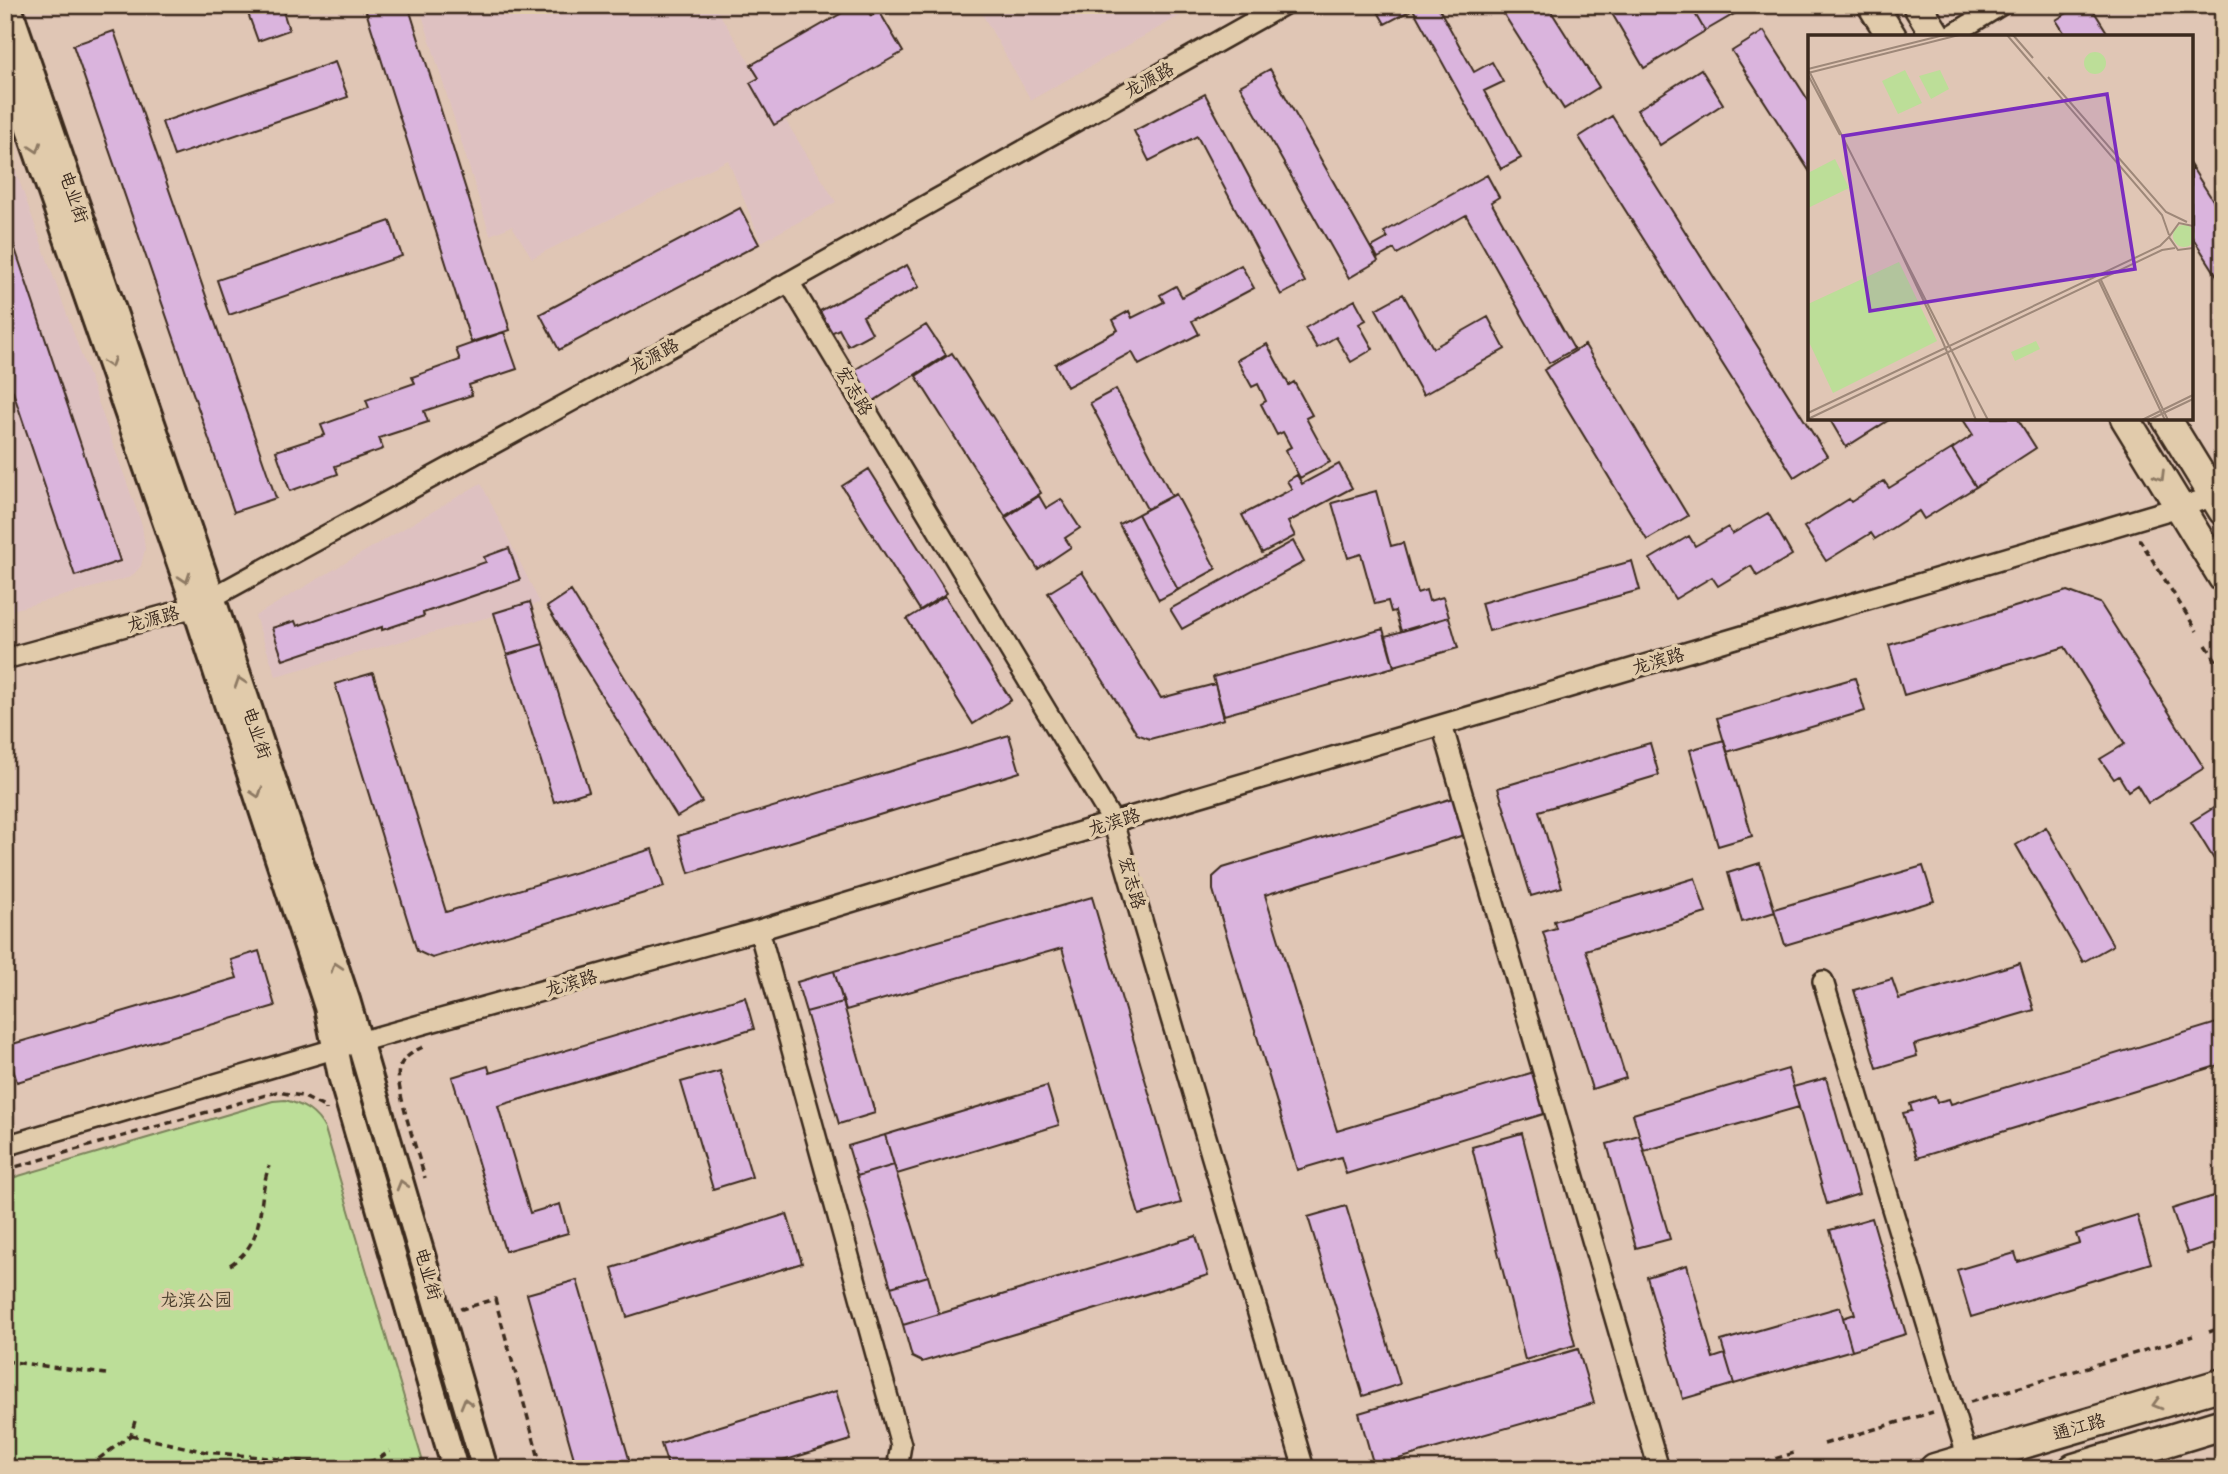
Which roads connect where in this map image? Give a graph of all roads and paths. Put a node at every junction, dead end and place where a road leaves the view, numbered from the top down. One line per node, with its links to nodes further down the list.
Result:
1 (8, 5): 17 (street, 电业街)
2 (1283, 5): 10 (street, 龙源路)
3 (1872, 5): 6 (main road)
4 (1917, 5): 7 (main road)
5 (2001, 5): 8 (street)
6 (1891, 35)
7 (1936, 35)
8 (1952, 35)
9 (5, 60): 17 (street, 电业街, one-way to 17)
10 (789, 282): 17 (street, 龙源路); 23 (street, 宏志路)
11 (2126, 420): 14 (main road, one-way to 14)
12 (2167, 420): 13 (main road)
13 (2220, 501): 14 (street, 龙滨路)
14 (2179, 507): 16 (main road); 22 (street, 龙滨路)
15 (2127, 544): 18 (path)
16 (2223, 578)
17 (204, 602): 20 (street, 龙源路); 26 (street, 电业街, one-way to 17); 28 (street, 电业街, one-way to 28)
18 (2197, 631)
19 (2206, 645): 21 (path)
20 (5, 659)
21 (2223, 671)
22 (1442, 725): 23 (street, 龙滨路); 60 (street)
23 (1113, 822): 24 (street, 龙滨路); 59 (street, 宏志路)
24 (759, 930): 26 (street, 龙滨路); 58 (street)
25 (1823, 981): 50 (street)
26 (360, 1043): 28 (street, 龙滨路); 56 (street, 电业街, one-way to 26)
27 (433, 1044): 33 (path)
28 (334, 1049): 30 (street, 龙滨路); 55 (street, 电业街)
29 (330, 1121): 32 (path)
30 (5, 1146)
31 (269, 1166): 34 (path)
32 (5, 1170)
33 (429, 1190)
34 (230, 1265)
35 (459, 1297): 57 (path)
36 (2223, 1327): 37 (path)
37 (2208, 1332)
38 (2193, 1336): 42 (path)
39 (5, 1361): 40 (path)
40 (106, 1374)
41 (2223, 1384): 50 (main road, 通江路, one-way to 50)
42 (1958, 1405)
43 (1934, 1412): 47 (path)
44 (135, 1421): 46 (path)
45 (2223, 1424): 63 (main road)
46 (131, 1435): 48 (path); 53 (path)
47 (1824, 1444)
48 (390, 1451)
49 (1794, 1453): 61 (path)
50 (1968, 1459): 62 (main road, 通江路)
51 (398, 1460): 54 (path)
52 (2223, 1464): 64 (path)
53 (89, 1466)
54 (394, 1469)
55 (454, 1469)
56 (485, 1469)
57 (542, 1469)
58 (897, 1469)
59 (1304, 1469)
60 (1659, 1469)
61 (1741, 1469)
62 (1935, 1469)
63 (2074, 1469)
64 (2208, 1469)

